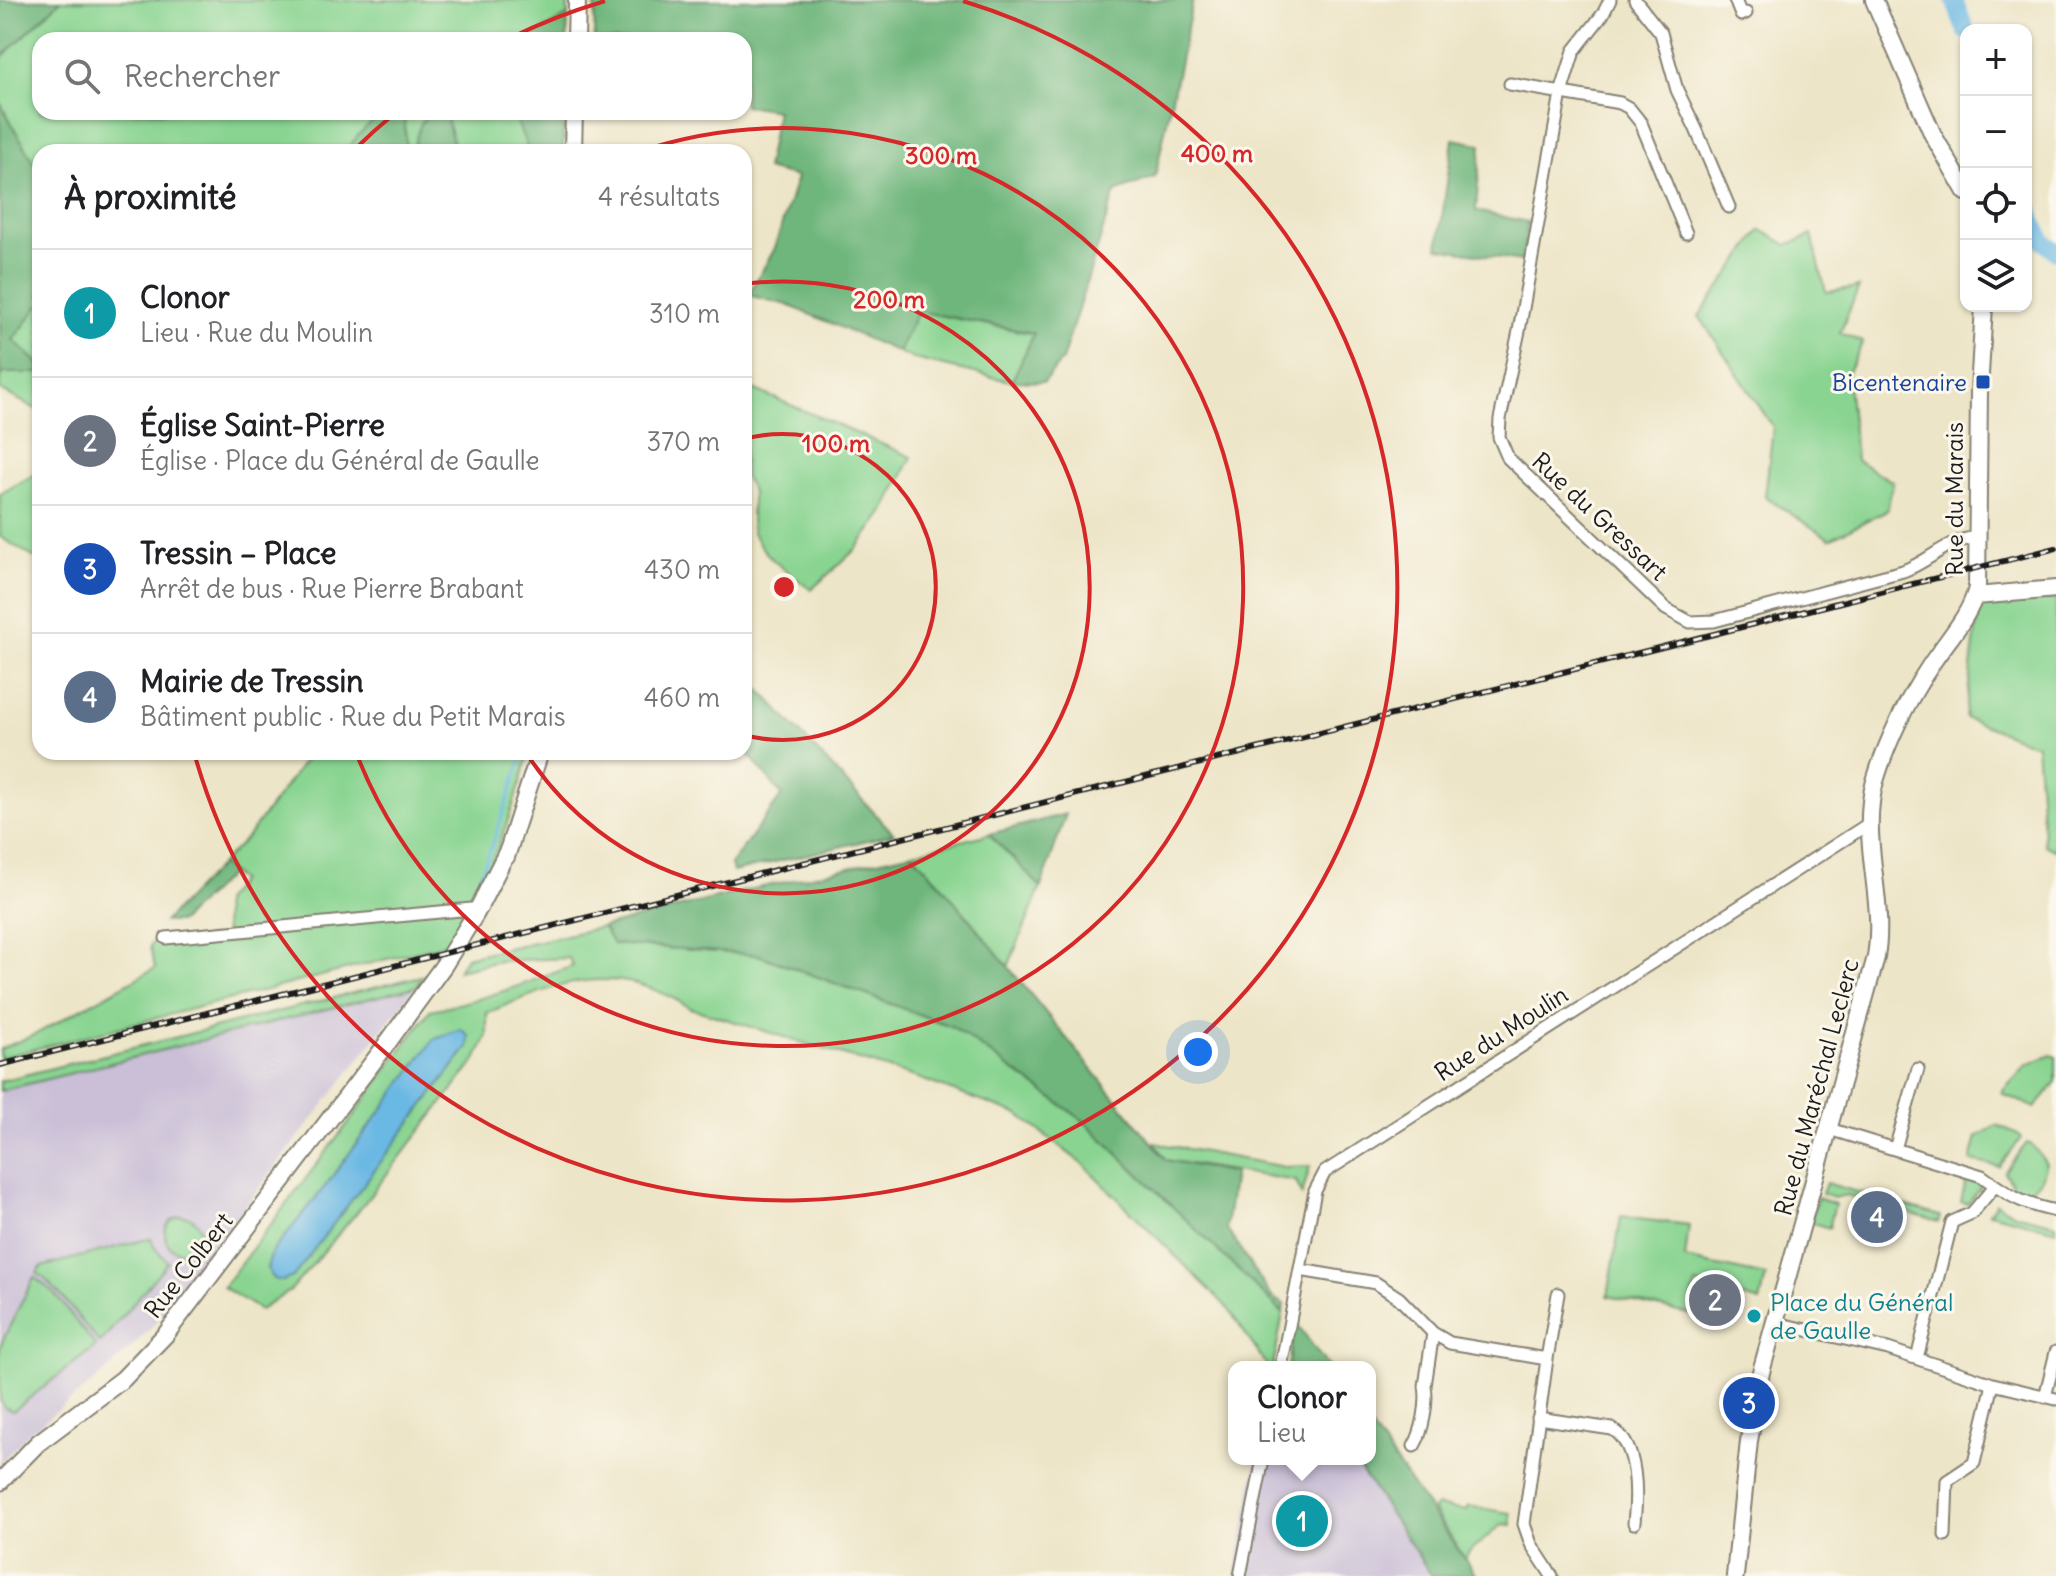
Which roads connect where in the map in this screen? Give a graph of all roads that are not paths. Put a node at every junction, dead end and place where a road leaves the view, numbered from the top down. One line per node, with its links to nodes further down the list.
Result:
1 (577, 0): 7 (street)
2 (1610, 0): 9 (street, Rue du Gressart)
3 (1635, 0): 13 (street)
4 (1735, 0): 6 (street)
5 (1874, 0): 12 (street)
6 (1746, 13)
7 (576, 32)
8 (1510, 84): 9 (street)
9 (1561, 93): 14 (street); 16 (street, Rue du Gressart)
10 (574, 120): 11 (street)
11 (573, 144)
12 (1960, 182)
13 (1729, 207)
14 (1686, 233)
15 (1984, 312): 16 (street, Rue du Marais)
16 (1978, 537): 18 (street, Rue du Marais)
17 (2056, 589): 18 (street)
18 (1976, 596): 20 (street, Rue du Maréchal Leclerc)
19 (537, 760): 21 (street, Rue Colbert)
20 (1870, 823): 24 (street, Rue du Maréchal Leclerc); 28 (street, Rue du Moulin)
21 (483, 908): 22 (street); 41 (street, Rue Colbert)
22 (166, 938)
23 (1918, 1069): 25 (street)
24 (1829, 1129): 25 (street); 30 (street, Rue du Maréchal Leclerc)
25 (1895, 1149): 26 (street)
26 (1994, 1187): 27 (street); 33 (street)
27 (2056, 1211)
28 (1300, 1270): 31 (street); 35 (street, Rue du Moulin)
29 (1558, 1294): 34 (street)
30 (1774, 1329): 33 (street); 46 (street)
31 (1433, 1333): 34 (street); 39 (street)
32 (2056, 1352): 37 (street)
33 (1917, 1358): 36 (street)
34 (1547, 1359): 38 (street)
35 (1282, 1361)
36 (1993, 1384): 37 (street); 43 (street)
37 (2051, 1398)
38 (1538, 1418): 42 (street); 45 (street)
39 (1414, 1446)
40 (1262, 1465): 44 (street)
41 (0, 1482)
42 (1634, 1523)
43 (1945, 1535)
44 (1240, 1576)
45 (1552, 1576)
46 (1735, 1576)

